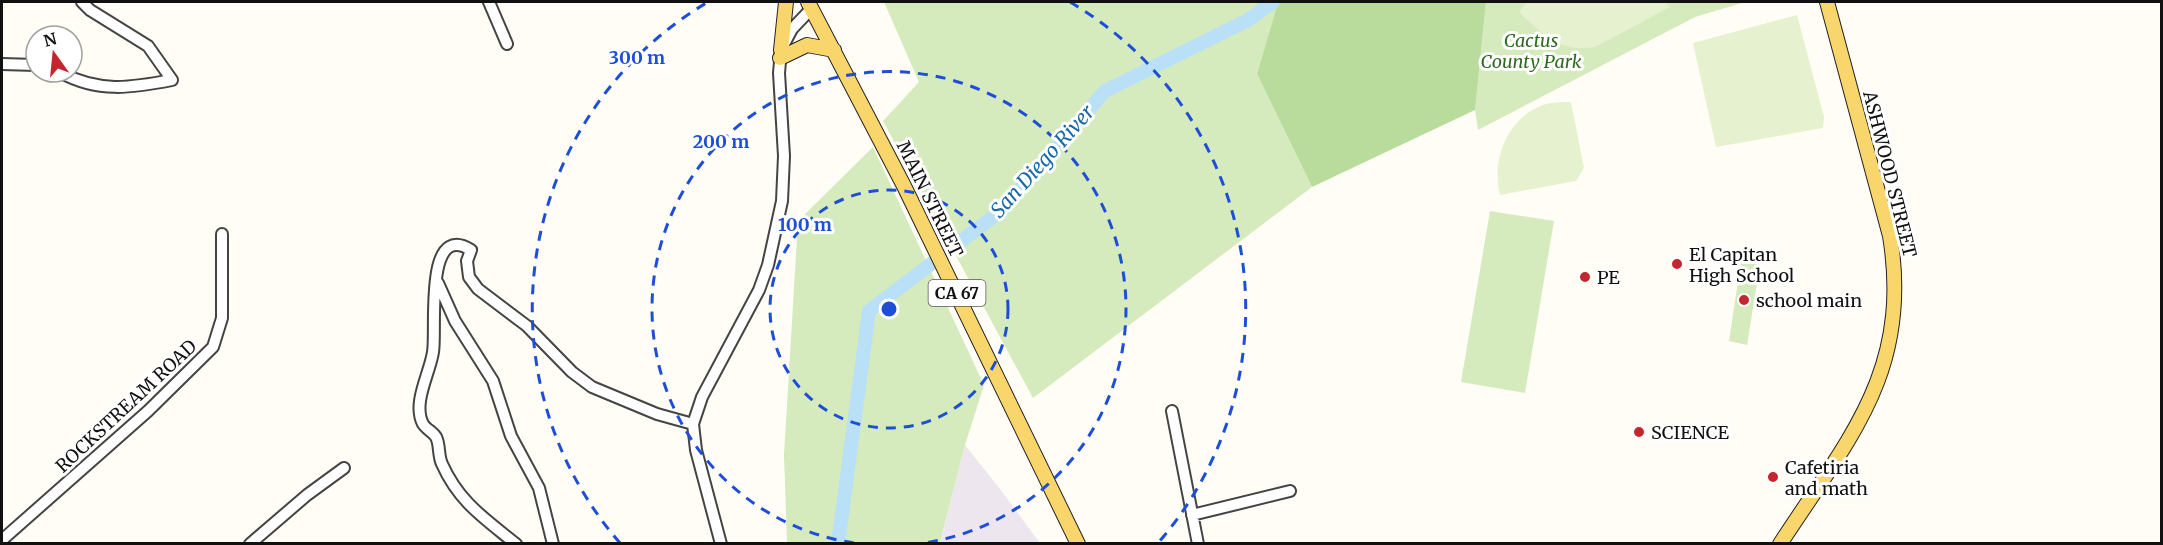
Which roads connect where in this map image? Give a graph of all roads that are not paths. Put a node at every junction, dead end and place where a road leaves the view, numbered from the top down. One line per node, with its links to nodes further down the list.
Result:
1 (82, 2): 11 (street)
2 (489, 2): 6 (street)
3 (786, 2): 8 (main road)
4 (1827, 2): 26 (main road, ASHWOOD STREET)
5 (810, 5): 7 (main road, MAIN STREET / CA 67); 8 (street)
6 (507, 44)
7 (834, 50): 8 (main road); 24 (main road, MAIN STREET / CA 67)
8 (780, 54): 15 (street)
9 (2, 64): 10 (street)
10 (24, 65)
11 (84, 84)
12 (222, 234): 19 (street, ROCKSTREAM ROAD)
13 (436, 274): 15 (street); 21 (street); 22 (street)
14 (1172, 411): 18 (street)
15 (693, 424): 23 (street)
16 (344, 468): 20 (street)
17 (1290, 491): 18 (street)
18 (1192, 515): 25 (street)
19 (2, 540)
20 (250, 543)
21 (516, 543)
22 (552, 543)
23 (721, 543)
24 (1078, 543)
25 (1198, 543)
26 (1780, 543)

